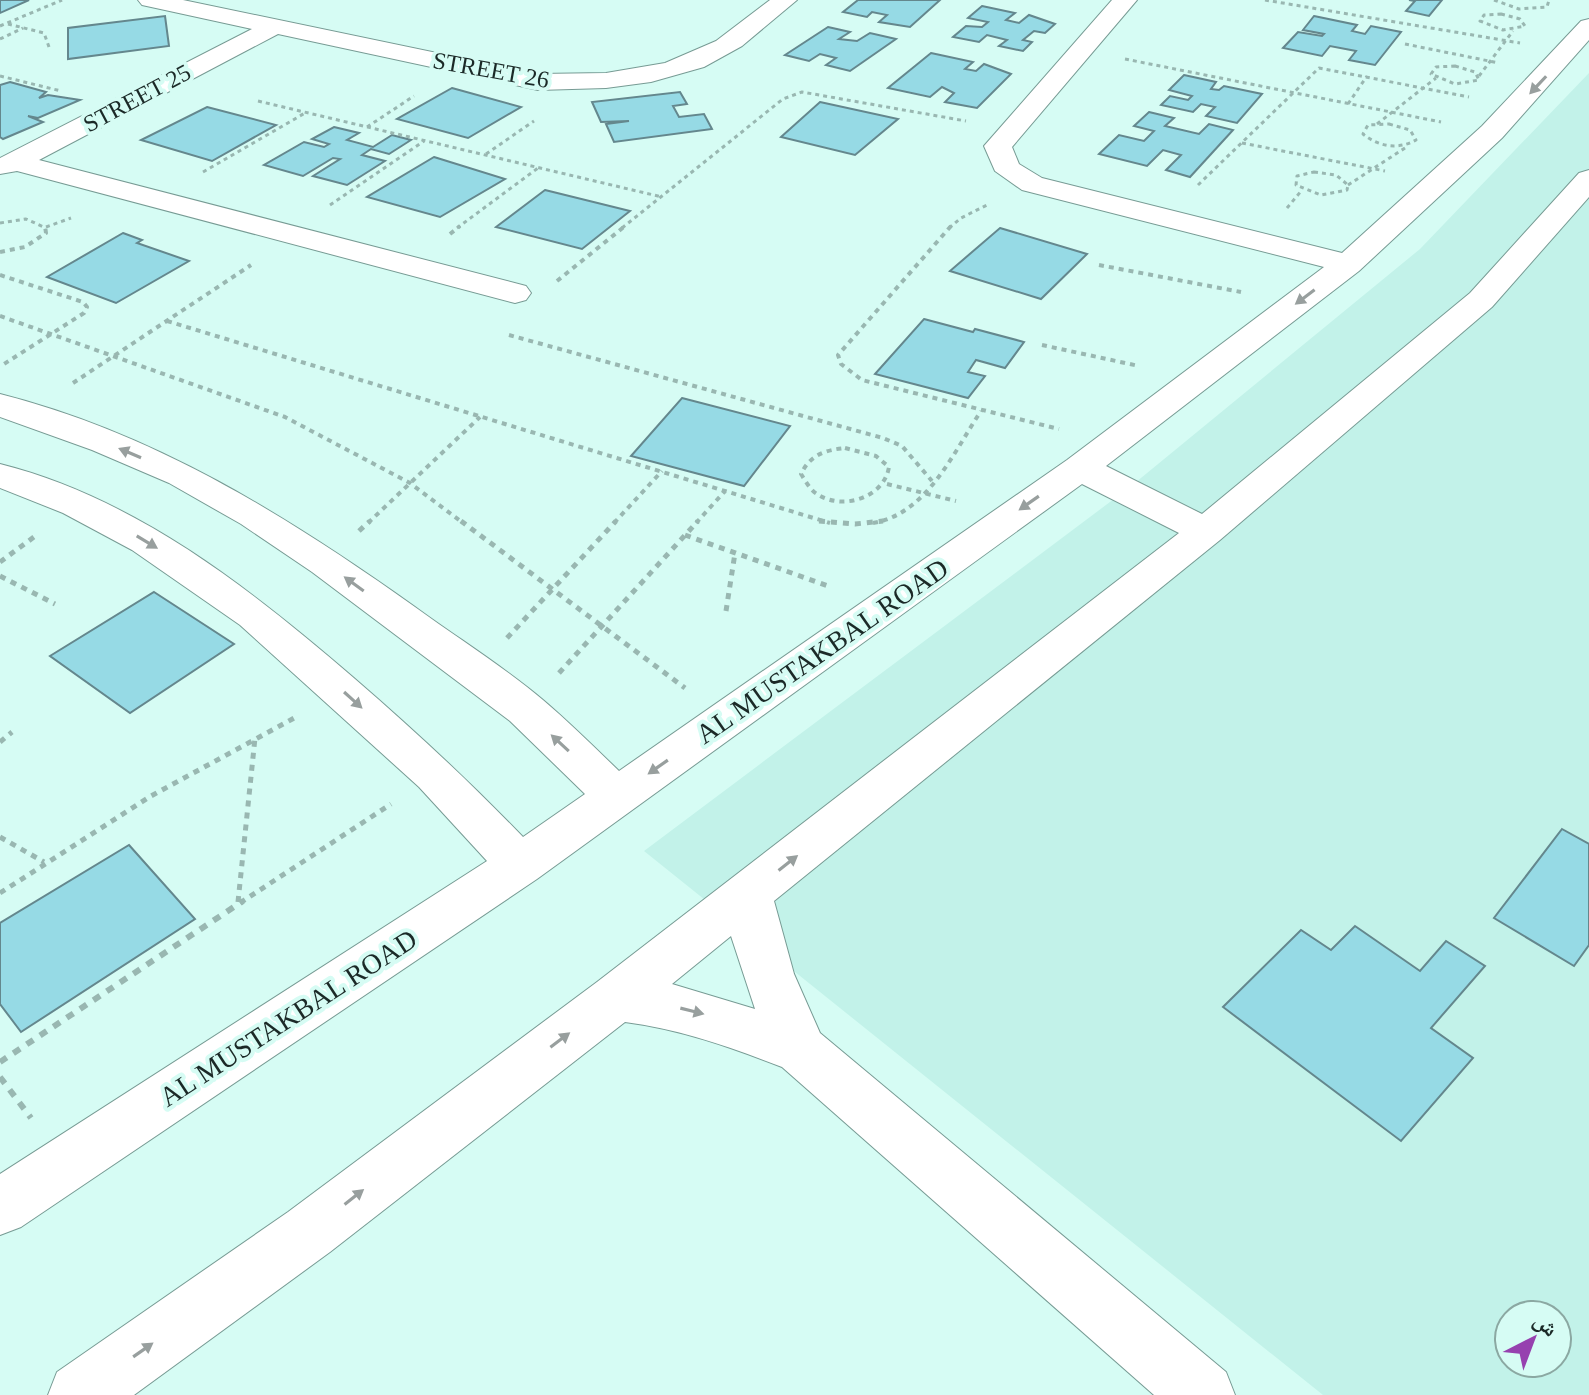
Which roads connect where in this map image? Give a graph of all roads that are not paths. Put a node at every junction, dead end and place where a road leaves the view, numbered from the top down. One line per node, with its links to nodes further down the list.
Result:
1 (150, 0): 4 (street, STREET 26)
2 (785, 0): 4 (street, STREET 26)
3 (1125, 0): 8 (street)
4 (275, 26): 6 (street, STREET 25)
5 (1568, 50): 8 (street, AL MUSTAKBAL ROAD, one-way to 8)
6 (8, 166): 9 (street)
7 (1589, 179): 13 (street)
8 (1348, 264): 11 (street, AL MUSTAKBAL ROAD, one-way to 11)
9 (515, 293)
10 (13, 409): 14 (street, one-way to 10)
11 (1080, 468): 13 (street); 14 (street, AL MUSTAKBAL ROAD, one-way to 14)
12 (0, 475): 15 (street, one-way to 15)
13 (1206, 531): 16 (street, one-way to 13)
14 (616, 796): 15 (street, AL MUSTAKBAL ROAD)
15 (520, 865): 19 (street, AL MUSTAKBAL ROAD)
16 (748, 894): 17 (street); 18 (street)
17 (616, 998): 18 (street, one-way to 18); 20 (street, one-way to 17)
18 (801, 1050): 21 (street)
19 (0, 1207)
20 (80, 1395)
21 (1203, 1395)

